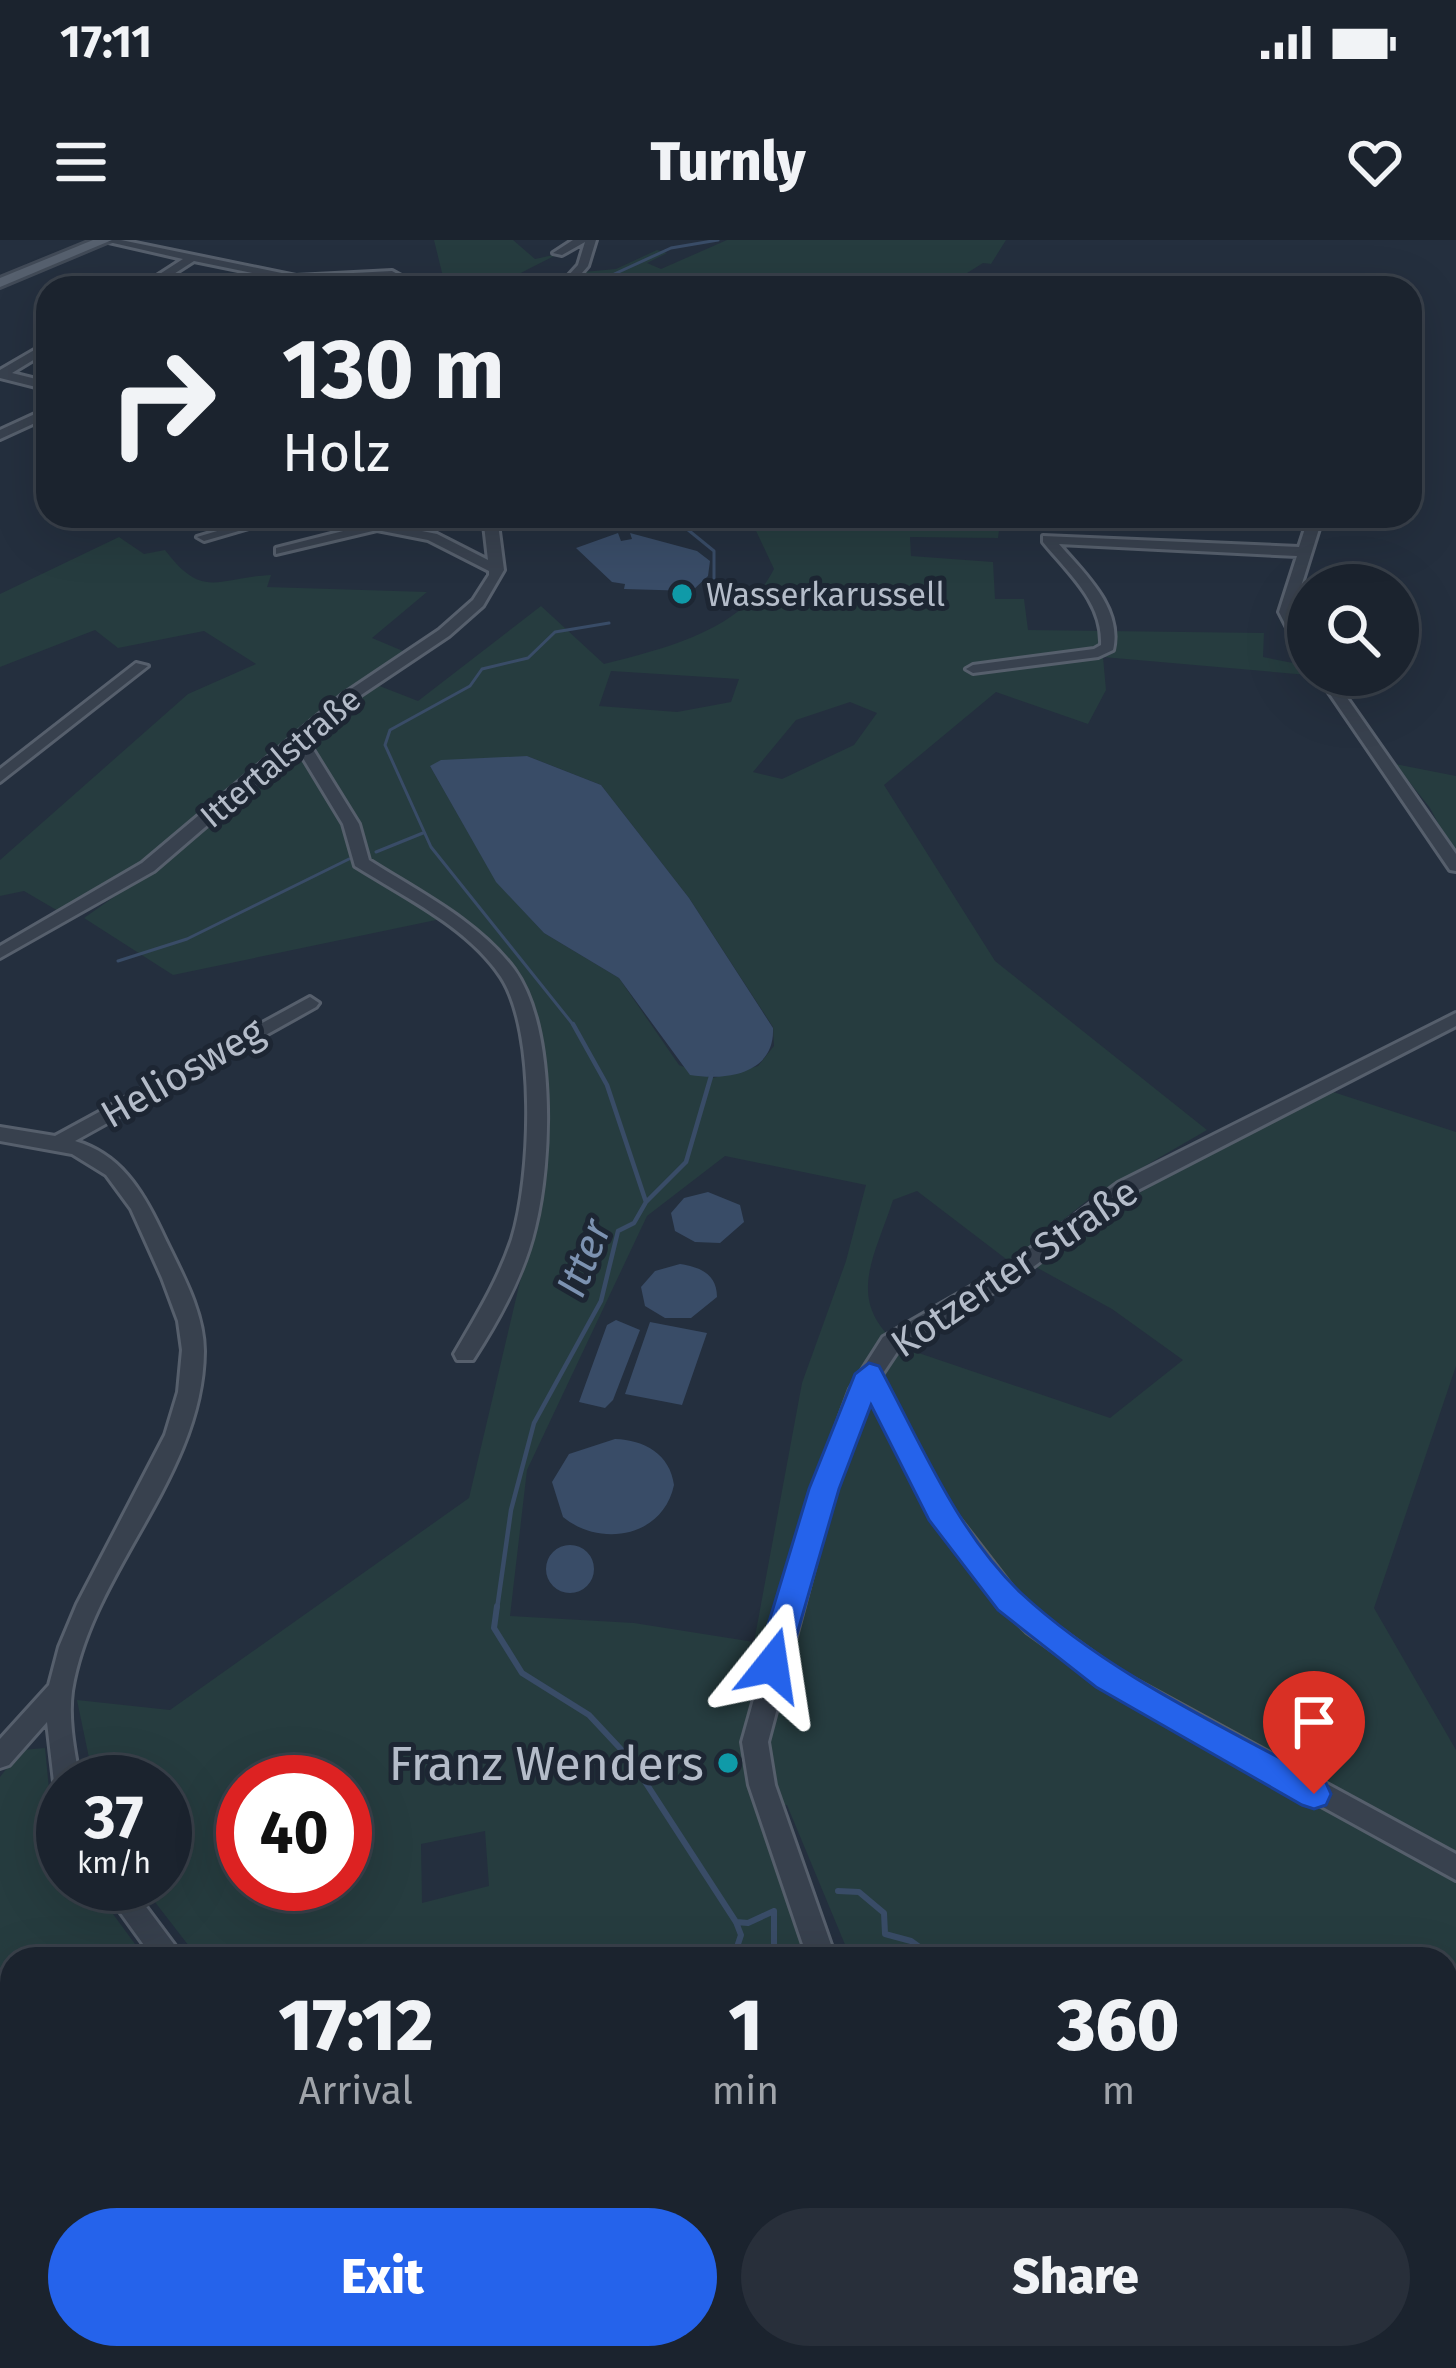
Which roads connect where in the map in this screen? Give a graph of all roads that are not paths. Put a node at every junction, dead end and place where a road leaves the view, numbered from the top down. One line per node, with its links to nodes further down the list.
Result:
1 (105, 240): 5 (street); 9 (main road)
2 (581, 240): 4 (street)
3 (591, 240): 8 (street)
4 (558, 253)
5 (192, 259): 6 (street); 7 (street)
6 (164, 276)
7 (253, 276)
8 (574, 276)
9 (0, 283)
10 (36, 353): 11 (street)
11 (1, 374): 12 (street)
12 (36, 383)
13 (36, 418): 14 (street)
14 (0, 435)
15 (238, 528): 20 (street)
16 (371, 528): 21 (street)
17 (389, 528): 24 (street)
18 (491, 528): 24 (street)
19 (1313, 528): 22 (street)
20 (204, 537)
21 (281, 551)
22 (1305, 559): 23 (street); 26 (street)
23 (1303, 564)
24 (496, 570): 28 (street, Ittertalstraße)
25 (141, 666): 29 (street)
26 (974, 669)
27 (1339, 696): 30 (street)
28 (299, 740): 31 (street, Ittertalstraße); 36 (street)
29 (0, 777)
30 (1456, 866)
31 (0, 953)
32 (310, 1003): 35 (street, Heliosweg)
33 (1456, 1019): 37 (street, Kotzerter Straße)
34 (0, 1134): 35 (street)
35 (55, 1144): 38 (street)
36 (465, 1354)
37 (869, 1374): 41 (street); 44 (street, Kotzerter Straße)
38 (61, 1690): 39 (street); 40 (street)
39 (65, 1755)
40 (0, 1756)
41 (1456, 1868)
42 (134, 1911): 43 (street)
43 (162, 1947)
44 (818, 1947)

